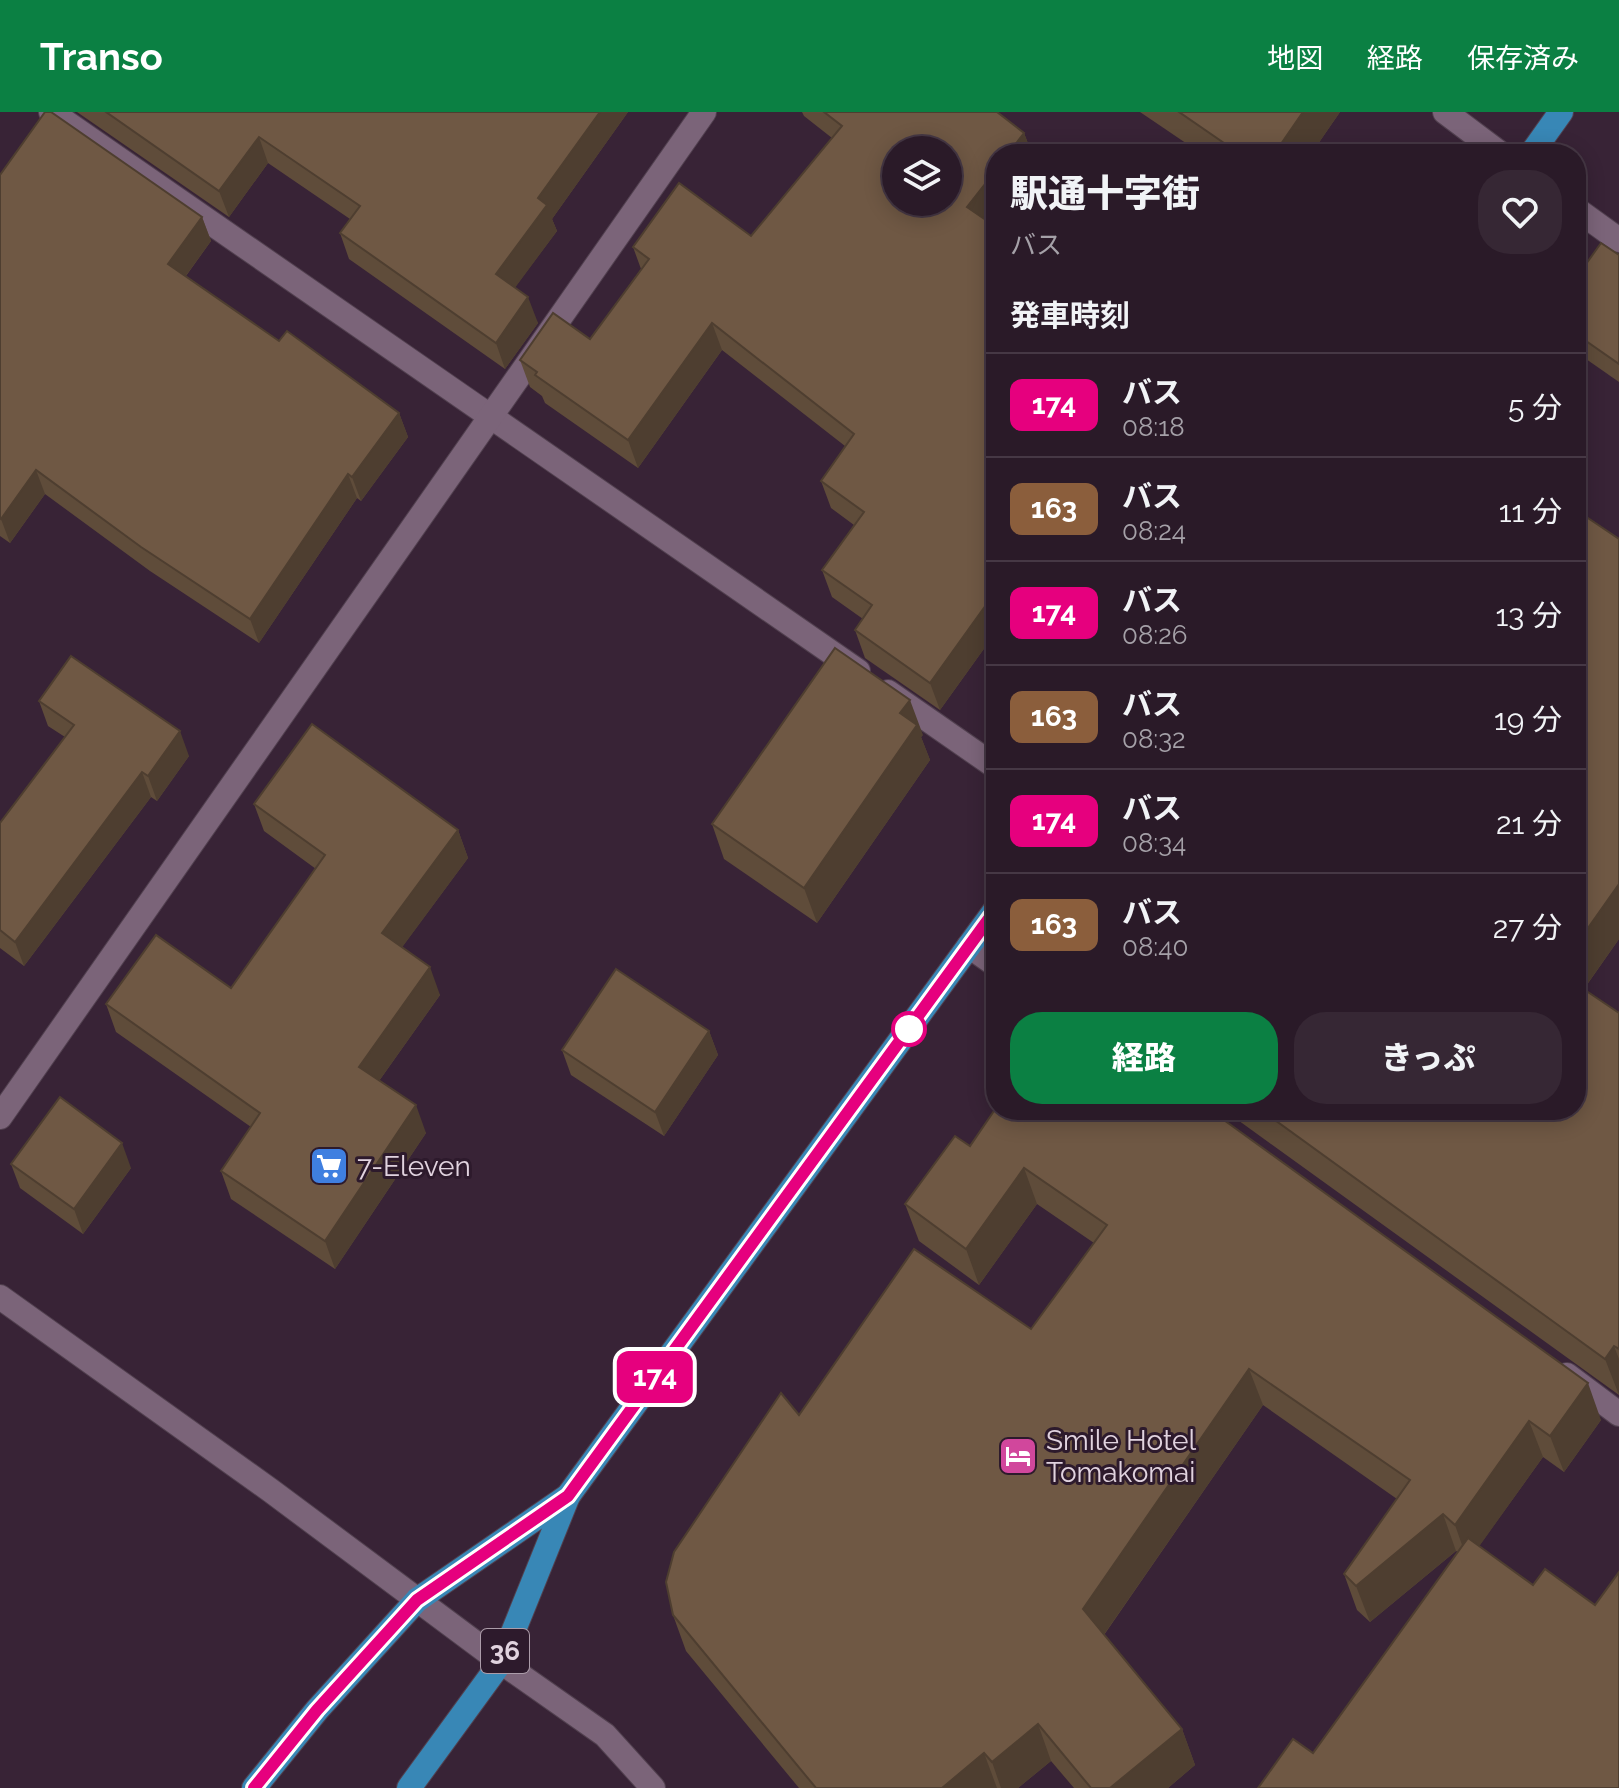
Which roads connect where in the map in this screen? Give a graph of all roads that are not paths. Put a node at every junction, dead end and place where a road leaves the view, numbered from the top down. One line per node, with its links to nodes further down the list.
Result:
1 (51, 112): 9 (street)
2 (704, 112): 9 (street)
3 (1445, 112): 5 (street)
4 (1561, 112): 6 (highway)
5 (1488, 144)
6 (1538, 144)
7 (1586, 216): 8 (street)
8 (1619, 240)
9 (491, 417): 10 (street); 14 (street)
10 (986, 760)
11 (986, 923): 12 (highway, 36)
12 (969, 946): 13 (street); 18 (highway, 36)
13 (986, 958)
14 (0, 1117)
15 (0, 1297): 19 (street)
16 (1545, 1359): 17 (street)
17 (1619, 1414)
18 (568, 1496): 19 (highway, 36); 20 (highway, 36)
19 (417, 1600): 20 (street); 21 (highway, 36)
20 (501, 1662): 22 (highway, 36); 23 (street)
21 (254, 1788)
22 (409, 1788)
23 (653, 1788)

